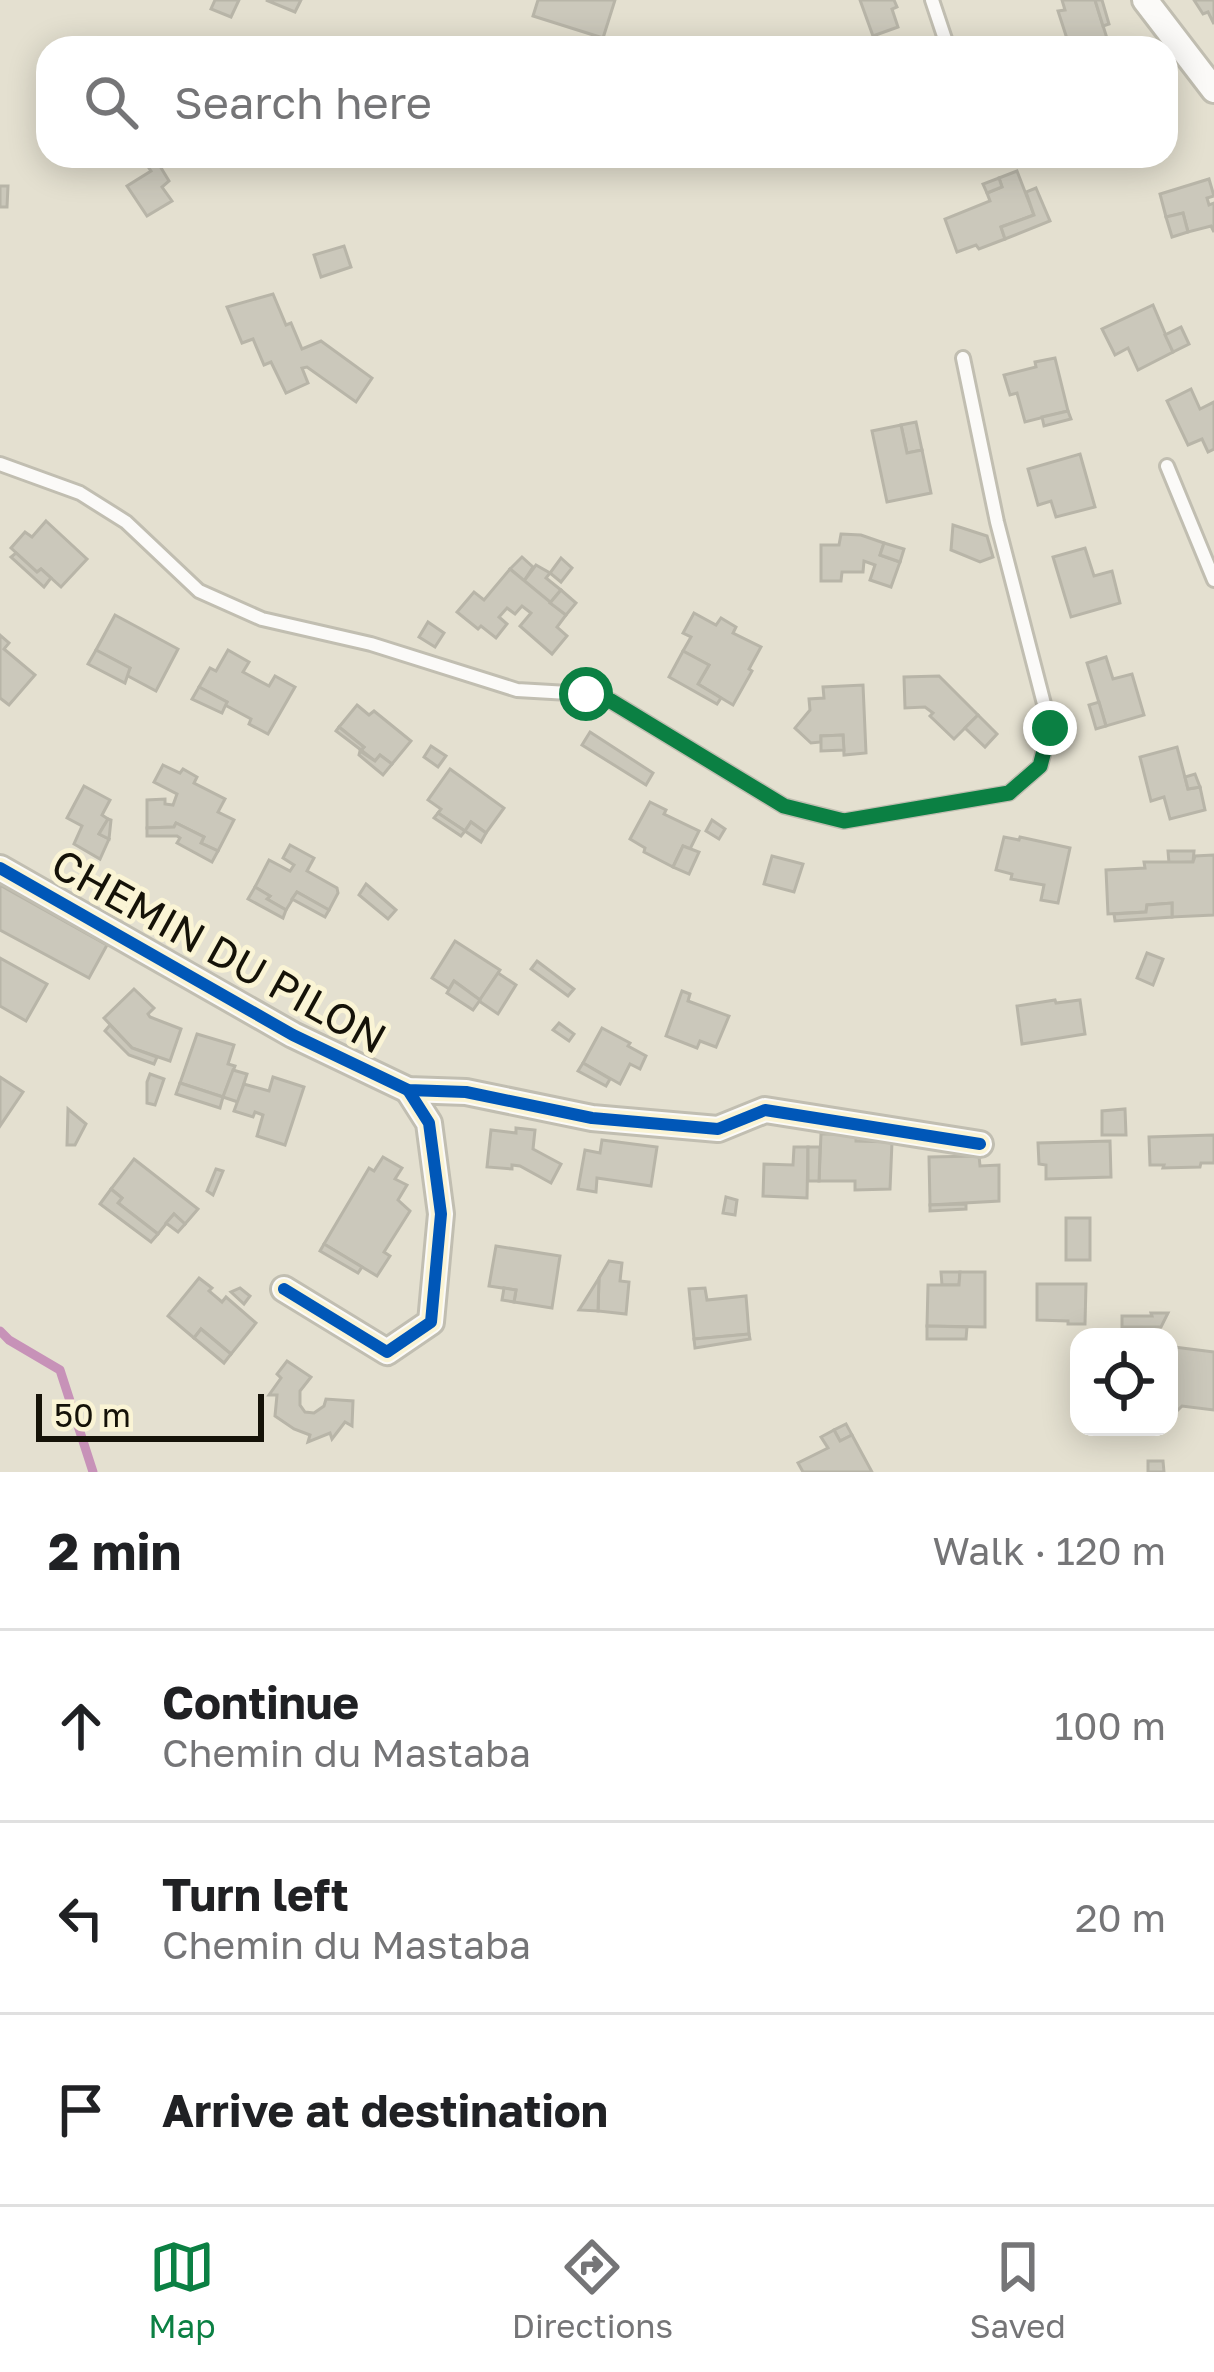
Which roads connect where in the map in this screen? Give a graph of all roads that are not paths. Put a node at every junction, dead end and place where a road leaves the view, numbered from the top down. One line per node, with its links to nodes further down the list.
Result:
1 (932, 0): 3 (lane)
2 (1145, 0): 4 (street)
3 (944, 36)
4 (1173, 36)
5 (1178, 43): 6 (street)
6 (1214, 90)
7 (963, 358): 8 (lane)
8 (0, 464)
9 (1167, 466): 10 (lane)
10 (1214, 580)
11 (0, 868): 12 (street, CHEMIN DU PILON)
12 (408, 1090): 13 (street, CHEMIN DU PILON); 14 (street, CHEMIN DU PILON)
13 (980, 1144)
14 (284, 1289)

